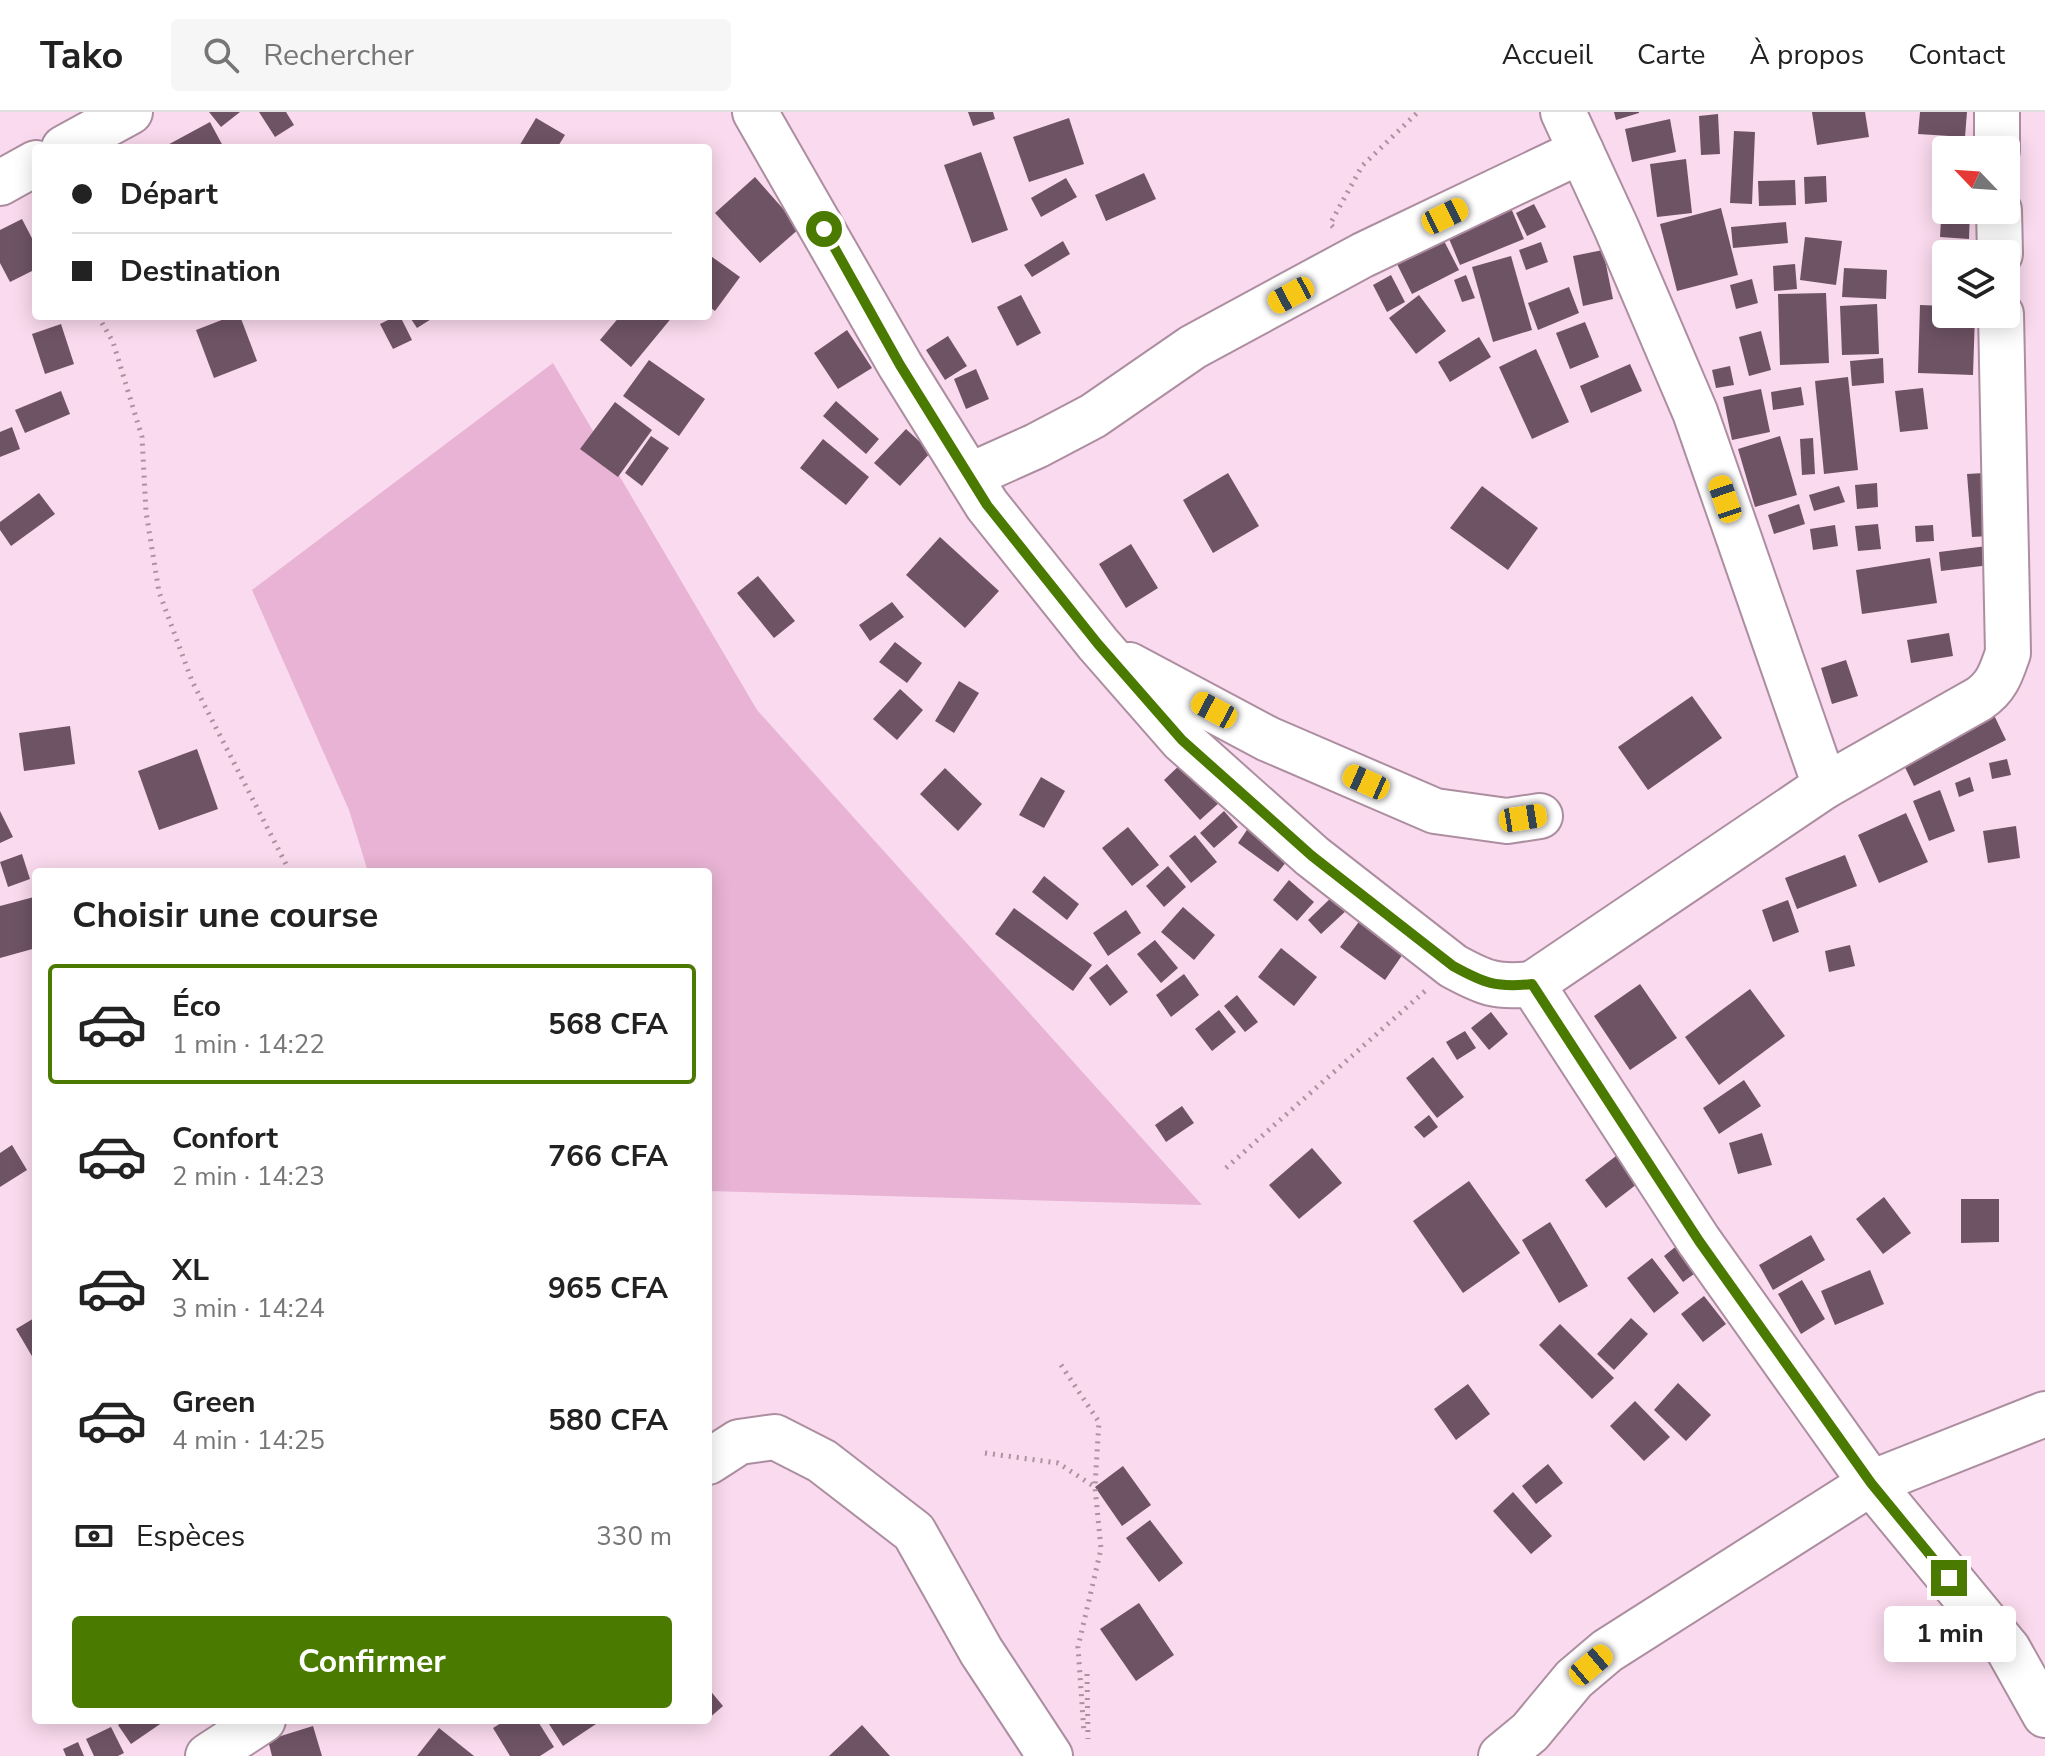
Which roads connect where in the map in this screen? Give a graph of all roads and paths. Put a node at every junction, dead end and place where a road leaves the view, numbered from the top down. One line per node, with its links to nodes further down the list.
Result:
1 (130, 112): 7 (street)
2 (755, 112): 12 (street)
3 (1418, 112): 9 (path)
4 (1563, 112): 8 (street)
5 (1997, 112): 6 (street)
6 (1997, 136)
7 (71, 144)
8 (1581, 151): 9 (street); 14 (street)
9 (1363, 255): 12 (street)
10 (100, 320): 16 (path)
11 (2001, 328): 14 (street)
12 (969, 476): 13 (street)
13 (1106, 653): 15 (street); 17 (street)
14 (1825, 786): 18 (street)
15 (1540, 816)
16 (288, 868)
17 (1453, 966): 18 (street); 19 (path)
18 (1532, 984): 24 (street)
19 (1226, 1168)
20 (1061, 1365): 25 (path)
21 (2045, 1414): 24 (street)
22 (985, 1453): 25 (path)
23 (712, 1459): 29 (street)
24 (1871, 1483): 27 (street); 31 (street)
25 (1095, 1487): 29 (path)
26 (1087, 1674): 29 (path)
27 (2045, 1715)
28 (257, 1724): 30 (street)
29 (1074, 1746)
30 (208, 1756)
31 (1501, 1756)

